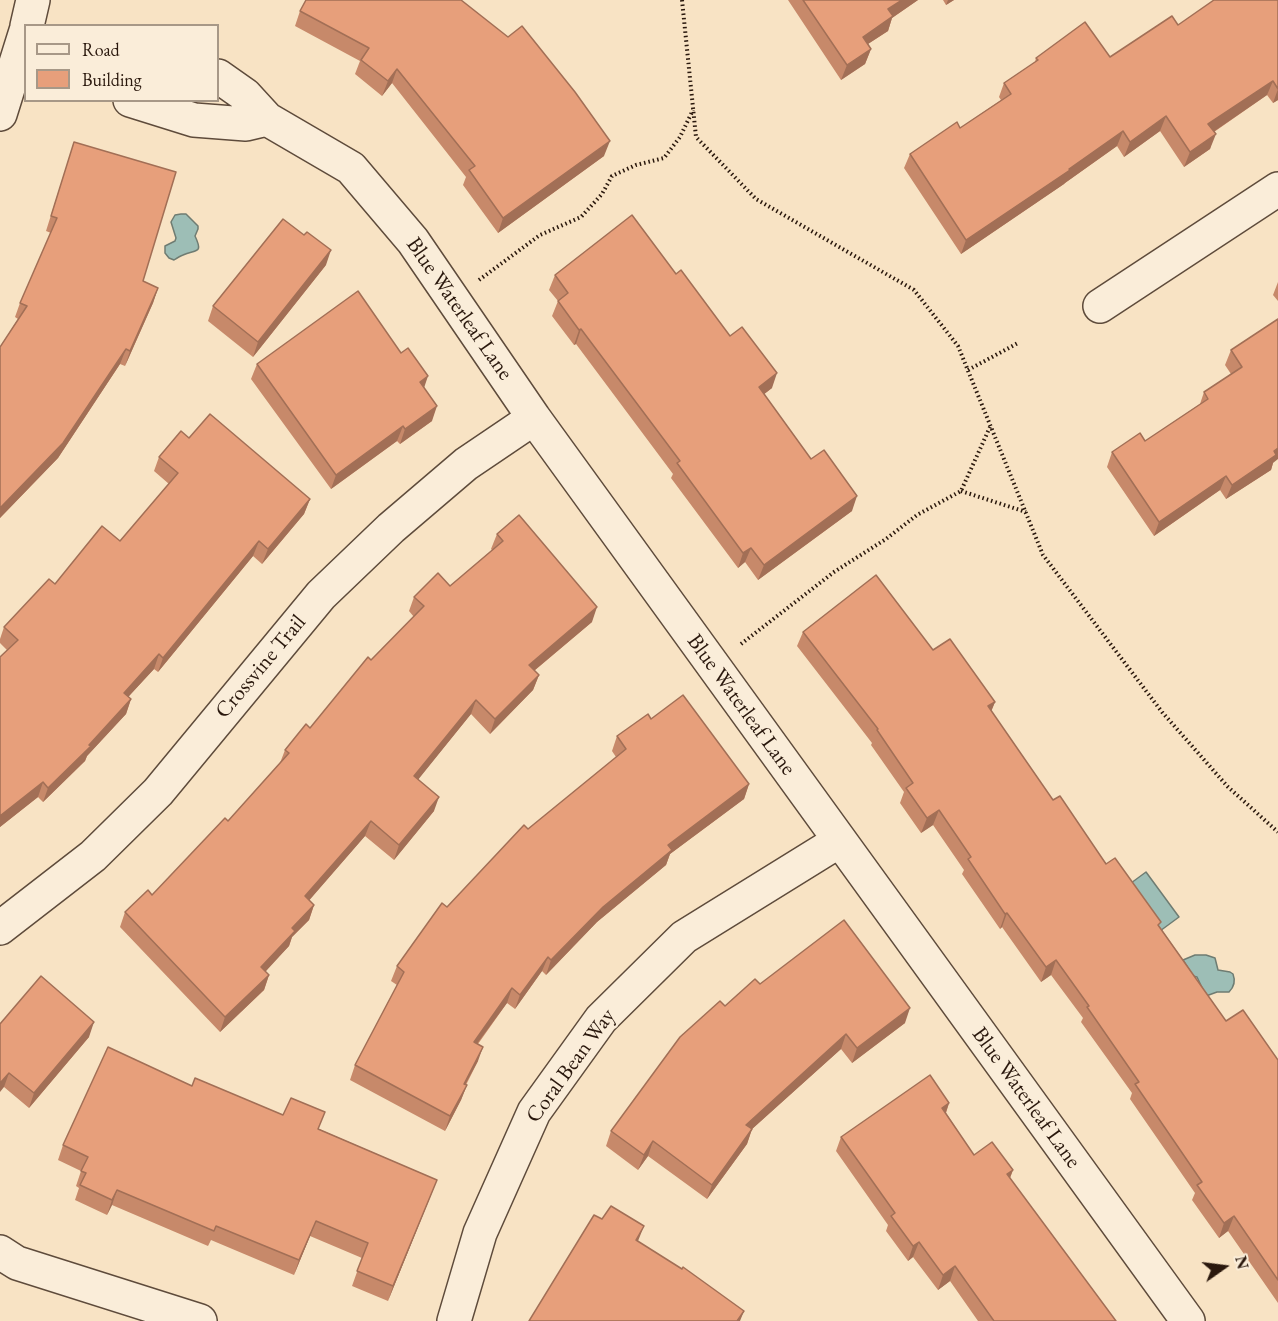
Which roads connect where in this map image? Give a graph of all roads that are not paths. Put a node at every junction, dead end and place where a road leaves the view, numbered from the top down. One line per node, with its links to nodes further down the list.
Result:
1 (24, 51): 2 (street)
2 (20, 71): 5 (street)
3 (219, 77): 6 (street, Blue Waterleaf Lane)
4 (136, 102): 6 (street)
5 (0, 114)
6 (267, 119): 9 (street, Blue Waterleaf Lane)
7 (1278, 189): 8 (street)
8 (1100, 306)
9 (534, 418): 10 (street, Blue Waterleaf Lane); 11 (street, Crossvine Trail)
10 (839, 841): 14 (street, Coral Bean Way); 15 (street, Blue Waterleaf Lane)
11 (0, 928)
12 (0, 1252): 13 (street)
13 (200, 1321)
14 (454, 1321)
15 (1188, 1321)

